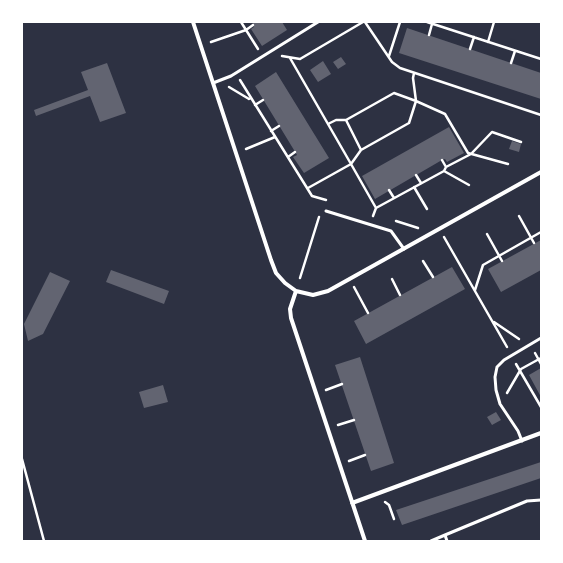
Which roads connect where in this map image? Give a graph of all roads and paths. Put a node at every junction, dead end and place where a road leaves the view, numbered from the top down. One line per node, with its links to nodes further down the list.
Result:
1 (193, 22): 25 (street)
2 (241, 22): 10 (path)
3 (318, 22): 25 (lane)
4 (364, 22): 19 (path); 20 (path)
5 (400, 22): 19 (path)
6 (427, 22): 8 (path)
7 (494, 22): 14 (path)
8 (432, 24): 11 (path); 12 (path)
9 (253, 25): 10 (path)
10 (246, 30): 13 (path); 15 (path)
11 (428, 35)
12 (474, 37): 14 (path); 16 (path)
13 (211, 42)
14 (488, 42): 17 (path)
15 (255, 44)
16 (470, 49)
17 (515, 51): 21 (path); 22 (path)
18 (277, 55): 20 (path)
19 (389, 56): 23 (path)
20 (290, 57): 33 (path)
21 (541, 59)
22 (511, 63)
23 (414, 73): 29 (path); 31 (path)
24 (245, 75): 27 (path)
25 (213, 82): 79 (street)
26 (226, 87): 27 (path)
27 (251, 98): 30 (path)
28 (263, 100): 30 (path)
29 (416, 100): 32 (path); 39 (path); 41 (path)
30 (255, 105): 35 (path)
31 (541, 115)
32 (346, 120): 33 (path); 39 (path)
33 (328, 124): 44 (path)
34 (279, 126): 35 (path)
35 (272, 131): 36 (path)
36 (276, 137): 38 (path); 42 (path)
37 (521, 142): 41 (path)
38 (246, 149)
39 (361, 150): 44 (path)
40 (295, 152): 42 (path)
41 (471, 154): 45 (path); 46 (path)
42 (288, 157): 53 (path)
43 (442, 160): 46 (path)
44 (351, 164): 53 (path); 59 (path)
45 (508, 164)
46 (446, 167): 47 (path)
47 (444, 171): 50 (path); 51 (path)
48 (541, 172): 70 (street)
49 (416, 175): 50 (path)
50 (421, 183): 52 (path)
51 (469, 185)
52 (414, 187): 56 (path); 60 (path)
53 (308, 188): 55 (path)
54 (389, 190): 56 (path)
55 (311, 194)
56 (394, 198): 59 (path)
57 (324, 200): 58 (path)
58 (322, 207)
59 (376, 208): 64 (path)
60 (427, 209)
61 (326, 211): 70 (lane)
62 (320, 214): 75 (path)
63 (519, 216): 68 (path)
64 (373, 217)
65 (541, 232): 68 (path)
66 (487, 234): 71 (path)
67 (443, 237): 78 (path)
68 (531, 238): 69 (path); 71 (path)
69 (534, 243)
70 (404, 249): 79 (street)
71 (499, 256): 73 (path); 78 (path)
72 (423, 261): 74 (path)
73 (502, 261)
74 (433, 277)
75 (300, 278)
76 (392, 279): 80 (path)
77 (353, 286): 81 (path)
78 (475, 290): 83 (path)
79 (296, 291): 99 (street)
80 (400, 295)
81 (368, 313)
82 (541, 338): 83 (lane)
83 (511, 355): 85 (path); 88 (lane)
84 (541, 358): 85 (path)
85 (520, 371): 88 (path); 89 (path)
86 (342, 384): 87 (path)
87 (326, 390)
88 (500, 404): 93 (lane)
89 (541, 407)
90 (354, 420): 91 (path)
91 (338, 425)
92 (541, 433): 93 (street)
93 (522, 441): 99 (street)
94 (365, 455): 96 (path)
95 (22, 459): 102 (path)
96 (350, 461)
97 (383, 500): 100 (path)
98 (541, 500): 101 (lane)
99 (352, 503): 103 (street)
100 (394, 519)
101 (445, 535): 104 (lane); 105 (lane)
102 (44, 541)
103 (364, 541)
104 (431, 541)
105 (447, 541)

